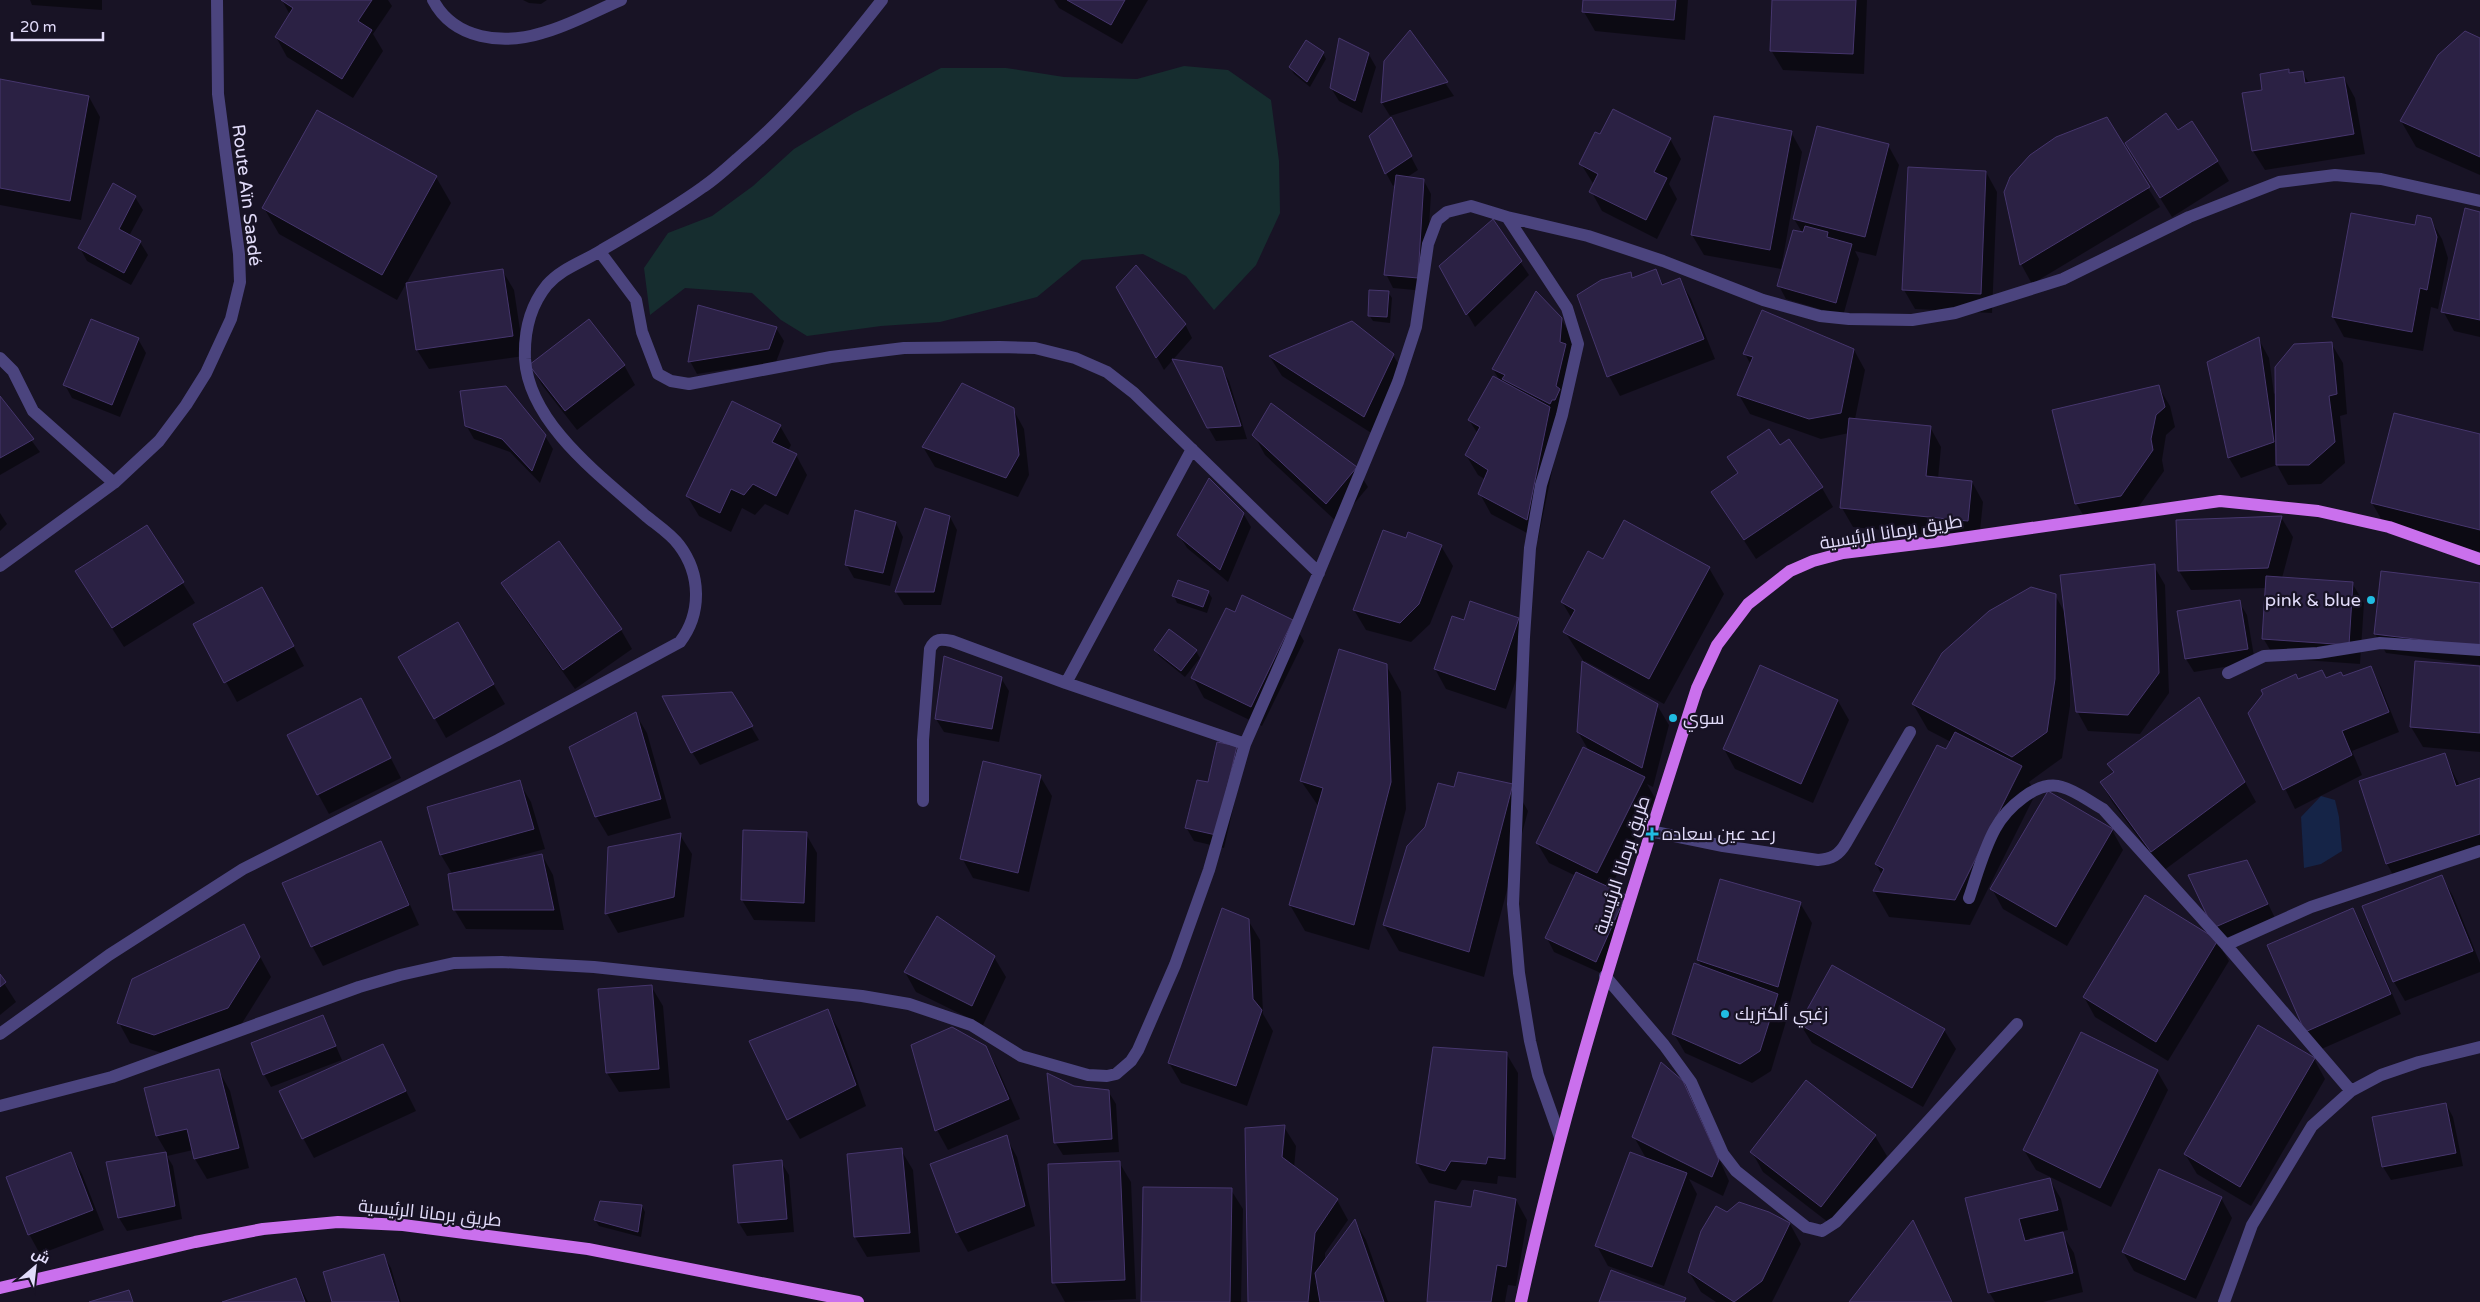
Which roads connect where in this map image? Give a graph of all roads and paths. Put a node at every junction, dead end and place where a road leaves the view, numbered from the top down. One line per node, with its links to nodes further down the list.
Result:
1 (217, 0): 10 (street, Route Aïn Saadé)
2 (433, 0): 3 (street)
3 (621, 0)
4 (882, 0): 7 (street)
5 (2480, 201): 6 (street)
6 (1507, 217): 13 (street); 30 (street)
7 (600, 252): 9 (street); 26 (street)
8 (0, 358): 10 (street)
9 (1192, 449): 13 (street); 16 (street)
10 (114, 483): 12 (street, Route Aïn Saadé)
11 (2480, 559): 20 (main road, طريق برمانا الرئيسية)
12 (0, 566)
13 (1319, 573): 18 (street)
14 (2480, 650): 15 (street)
15 (2228, 673)
16 (1066, 683): 18 (street); 19 (street)
17 (1910, 732): 20 (street)
18 (1245, 744): 29 (street)
19 (923, 801)
20 (1650, 831): 24 (main road, طريق برمانا الرئيسية)
21 (2480, 851): 23 (street)
22 (1969, 898): 23 (street)
23 (2226, 945): 28 (street)
24 (1605, 976): 25 (street); 30 (main road, طريق برمانا الرئيسية)
25 (2017, 1024)
26 (0, 1034)
27 (2480, 1047): 28 (street)
28 (2351, 1091): 34 (street)
29 (0, 1106)
30 (1560, 1137): 33 (main road, طريق برمانا الرئيسية)
31 (0, 1288): 32 (main road, طريق برمانا الرئيسية)
32 (858, 1302)
33 (1521, 1302)
34 (2224, 1302)

